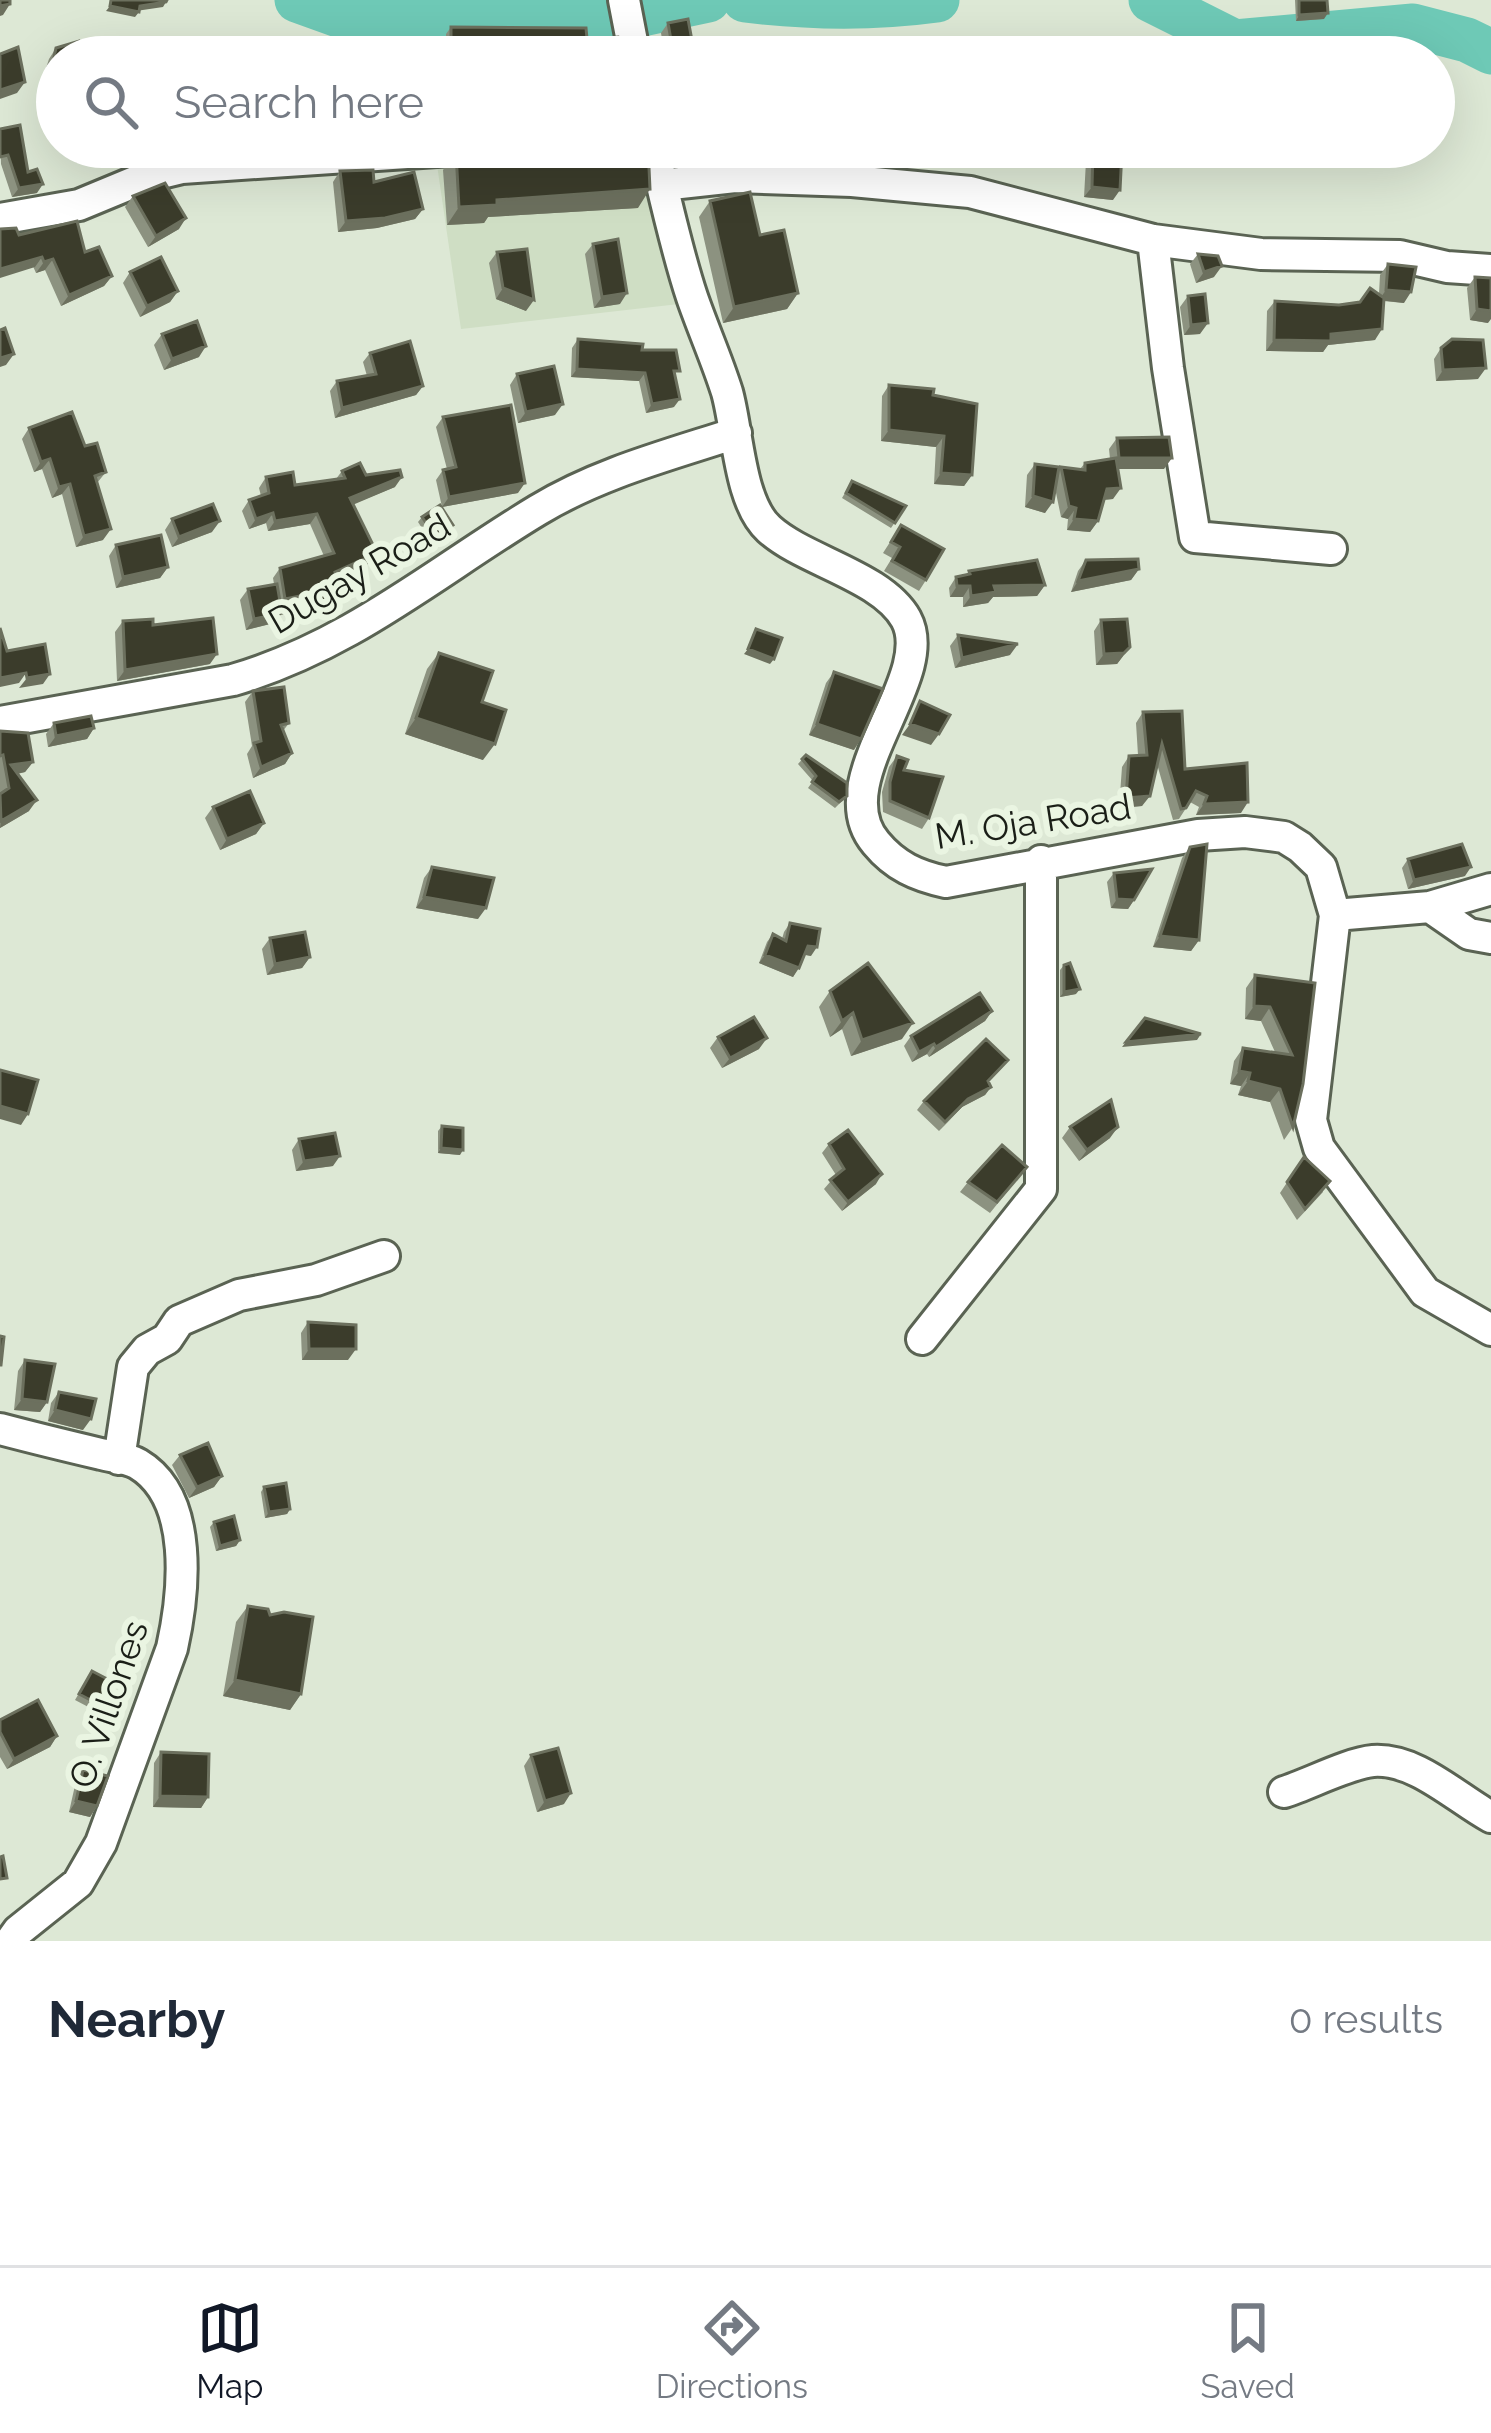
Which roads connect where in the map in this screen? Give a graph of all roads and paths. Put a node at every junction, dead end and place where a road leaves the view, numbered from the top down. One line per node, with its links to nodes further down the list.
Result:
1 (624, 0): 2 (street)
2 (631, 36)
3 (182, 168): 6 (street)
4 (658, 168): 5 (street, M. Oja Road)
5 (662, 185): 7 (street); 9 (street, M. Oja Road)
6 (0, 219)
7 (1153, 240): 8 (street); 10 (street)
8 (1491, 270)
9 (736, 433): 11 (street, Dugay Road); 12 (street, M. Oja Road)
10 (1331, 549)
11 (0, 722)
12 (1041, 861): 15 (street, M. Oja Road); 19 (street)
13 (1491, 889): 14 (street)
14 (1430, 907): 15 (street); 16 (street)
15 (1335, 915): 18 (street, M. Oja Road)
16 (1491, 938)
17 (384, 1256): 21 (street)
18 (1491, 1330)
19 (922, 1340)
20 (0, 1430): 21 (street, O. Villones)
21 (119, 1459): 24 (street, O. Villones)
22 (1284, 1792): 23 (street)
23 (1491, 1817)
24 (11, 1941)

